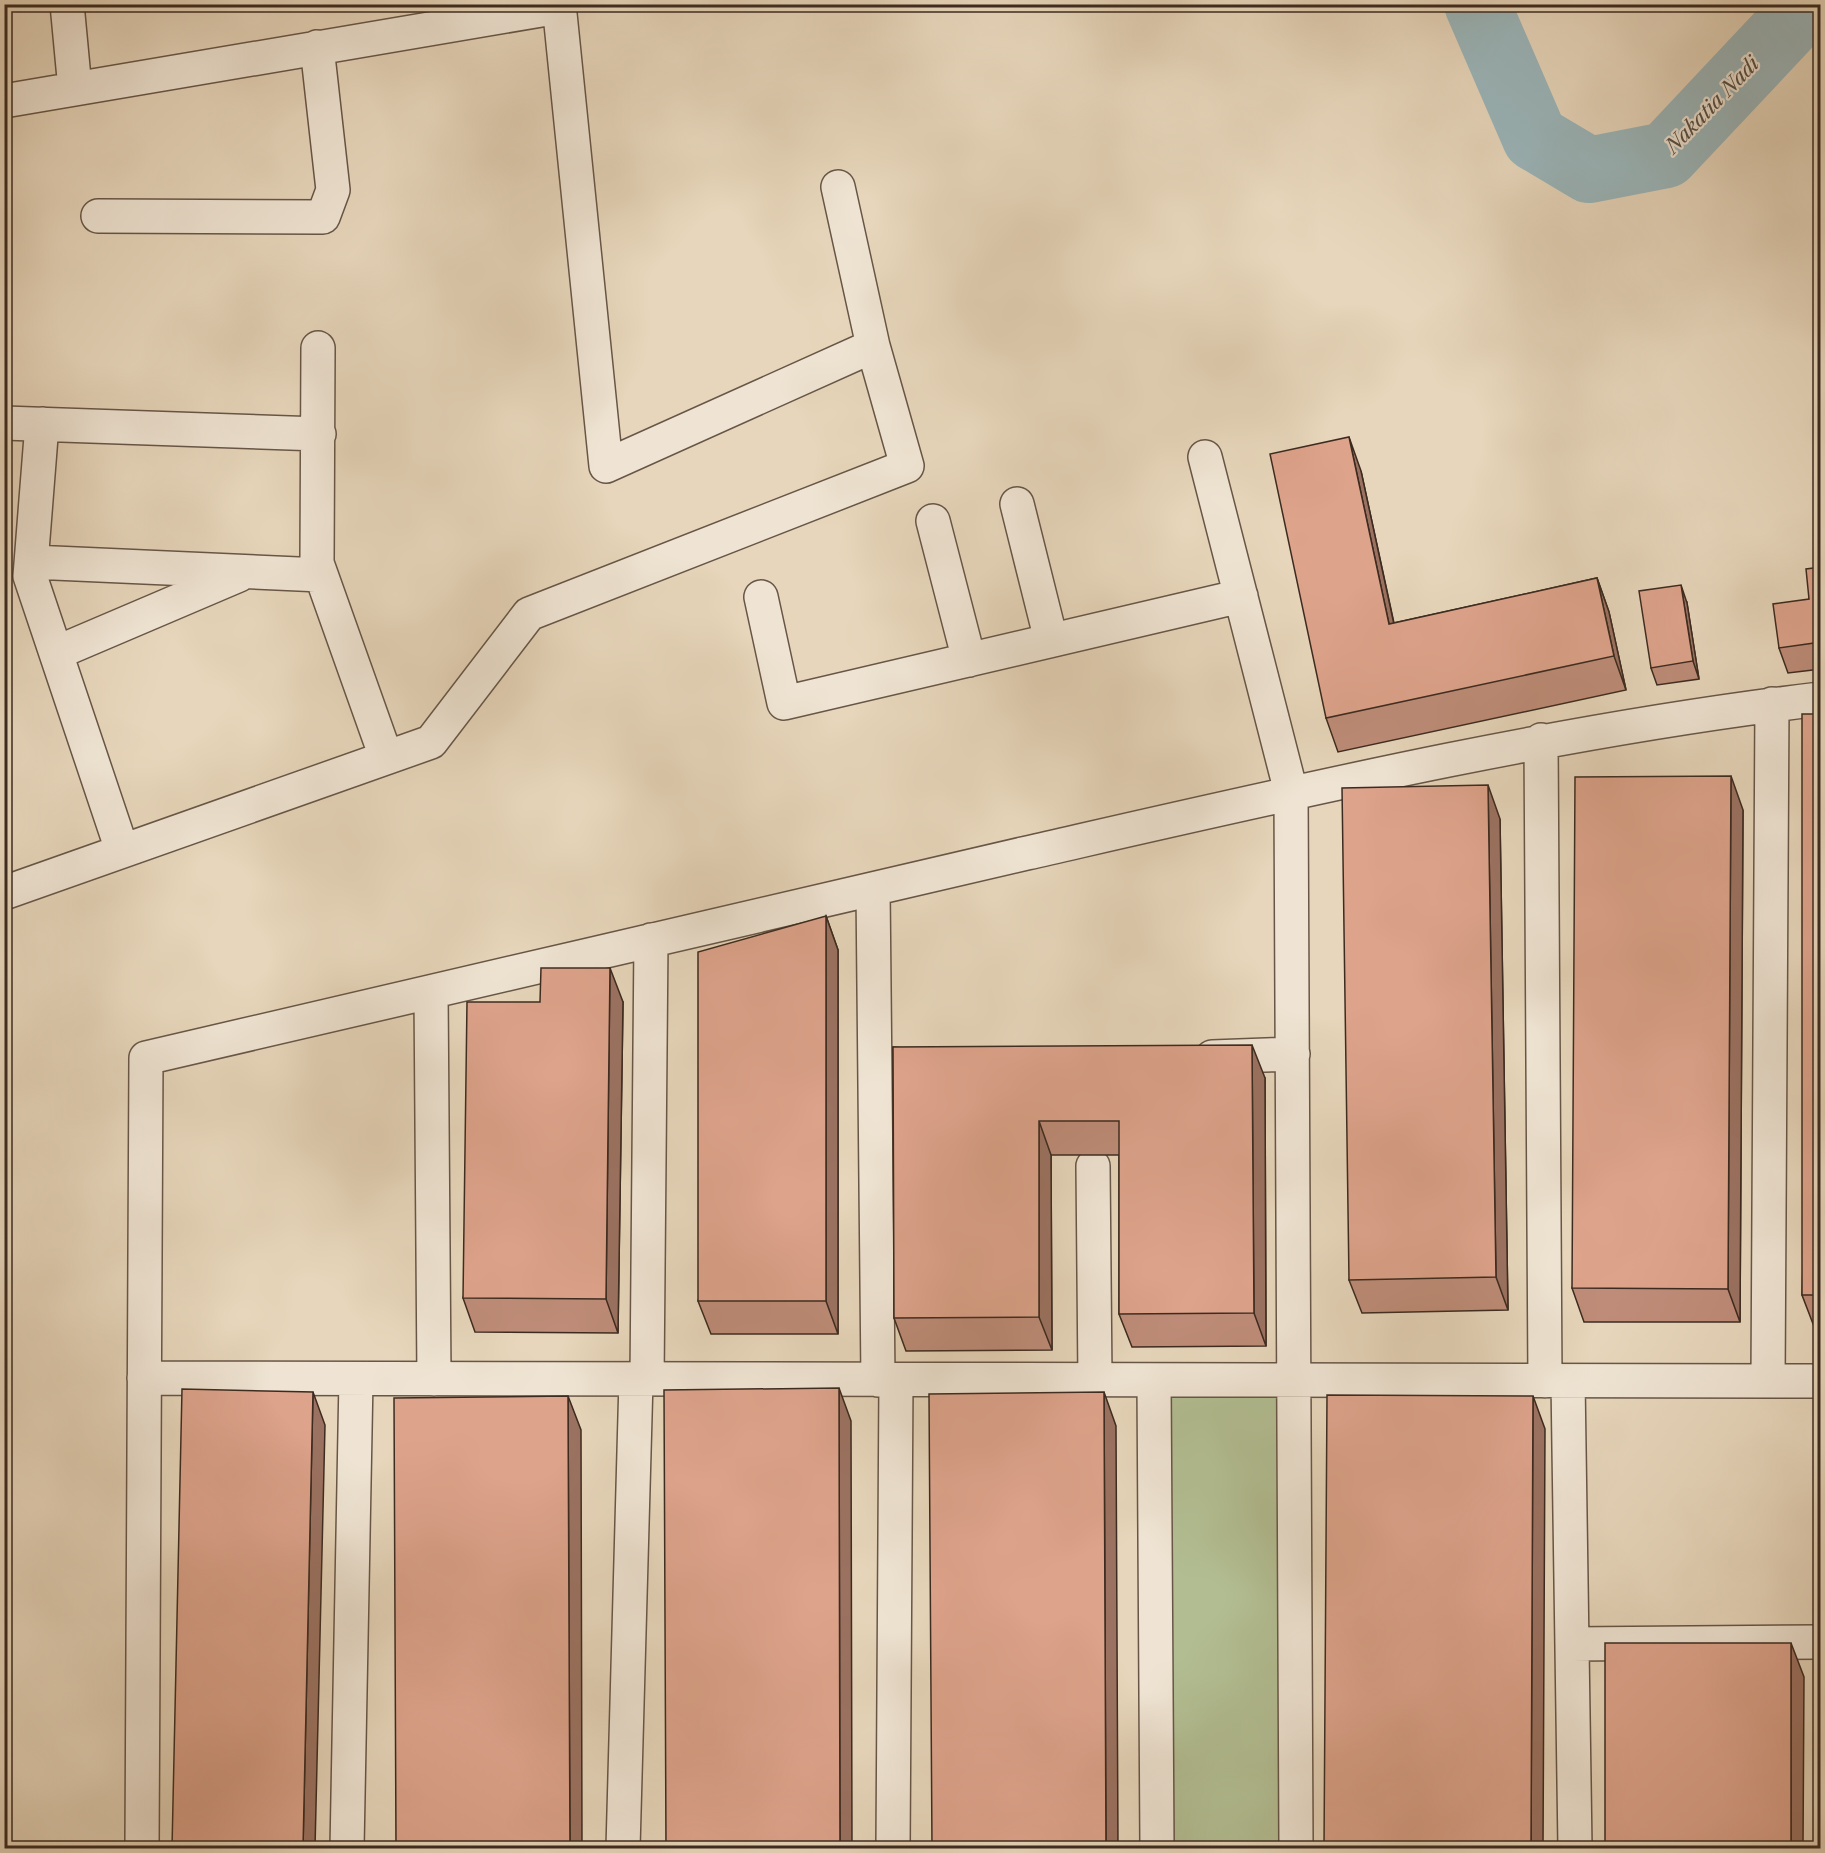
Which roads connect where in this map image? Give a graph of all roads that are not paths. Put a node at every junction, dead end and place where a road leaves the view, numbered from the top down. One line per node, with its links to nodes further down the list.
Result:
1 (67, 4): 4 (street)
2 (559, 6): 3 (street); 8 (street)
3 (318, 47): 4 (street); 7 (street)
4 (75, 89): 5 (street)
5 (4, 100)
6 (838, 187): 8 (street)
7 (98, 216)
8 (873, 346): 27 (street)
9 (318, 348): 12 (street)
10 (4, 423): 11 (street)
11 (42, 424): 12 (street); 16 (street)
12 (319, 434): 18 (street)
13 (1205, 457): 19 (street)
14 (1017, 504): 21 (street)
15 (933, 521): 23 (street)
16 (32, 562): 17 (street); 22 (street)
17 (247, 572): 18 (street); 22 (street)
18 (321, 575): 27 (street)
19 (1240, 596): 21 (street); 28 (street)
20 (761, 597): 23 (street)
21 (1051, 640): 23 (street)
22 (56, 653): 29 (street)
23 (969, 660)
24 (1821, 699): 25 (street)
25 (1772, 704): 26 (street); 48 (street)
26 (1541, 741): 28 (street); 47 (street)
27 (386, 757): 29 (street)
28 (1291, 792): 30 (street); 34 (street)
29 (122, 850): 31 (street)
30 (873, 889): 32 (street); 37 (street)
31 (4, 893)
32 (651, 940): 33 (street); 42 (street)
33 (431, 992): 39 (street); 41 (street)
34 (1293, 1054): 35 (street); 46 (street)
35 (1185, 1057)
36 (911, 1065): 37 (street)
37 (875, 1066): 43 (street)
38 (1093, 1166): 44 (street)
39 (144, 1378): 40 (street); 52 (street)
40 (356, 1379): 41 (street); 53 (street)
41 (434, 1379): 42 (street)
42 (642, 1379): 43 (street); 54 (street)
43 (887, 1380): 44 (street); 55 (street)
44 (1095, 1381): 45 (street)
45 (1154, 1381): 46 (street); 56 (street)
46 (1296, 1381): 47 (street); 57 (street)
47 (1556, 1381): 48 (street); 51 (street)
48 (1768, 1381): 49 (street)
49 (1821, 1381)
50 (1821, 1642): 51 (street)
51 (1572, 1644): 58 (street)
52 (142, 1848)
53 (347, 1848)
54 (623, 1848)
55 (893, 1848)
56 (1157, 1848)
57 (1296, 1848)
58 (1575, 1848)

